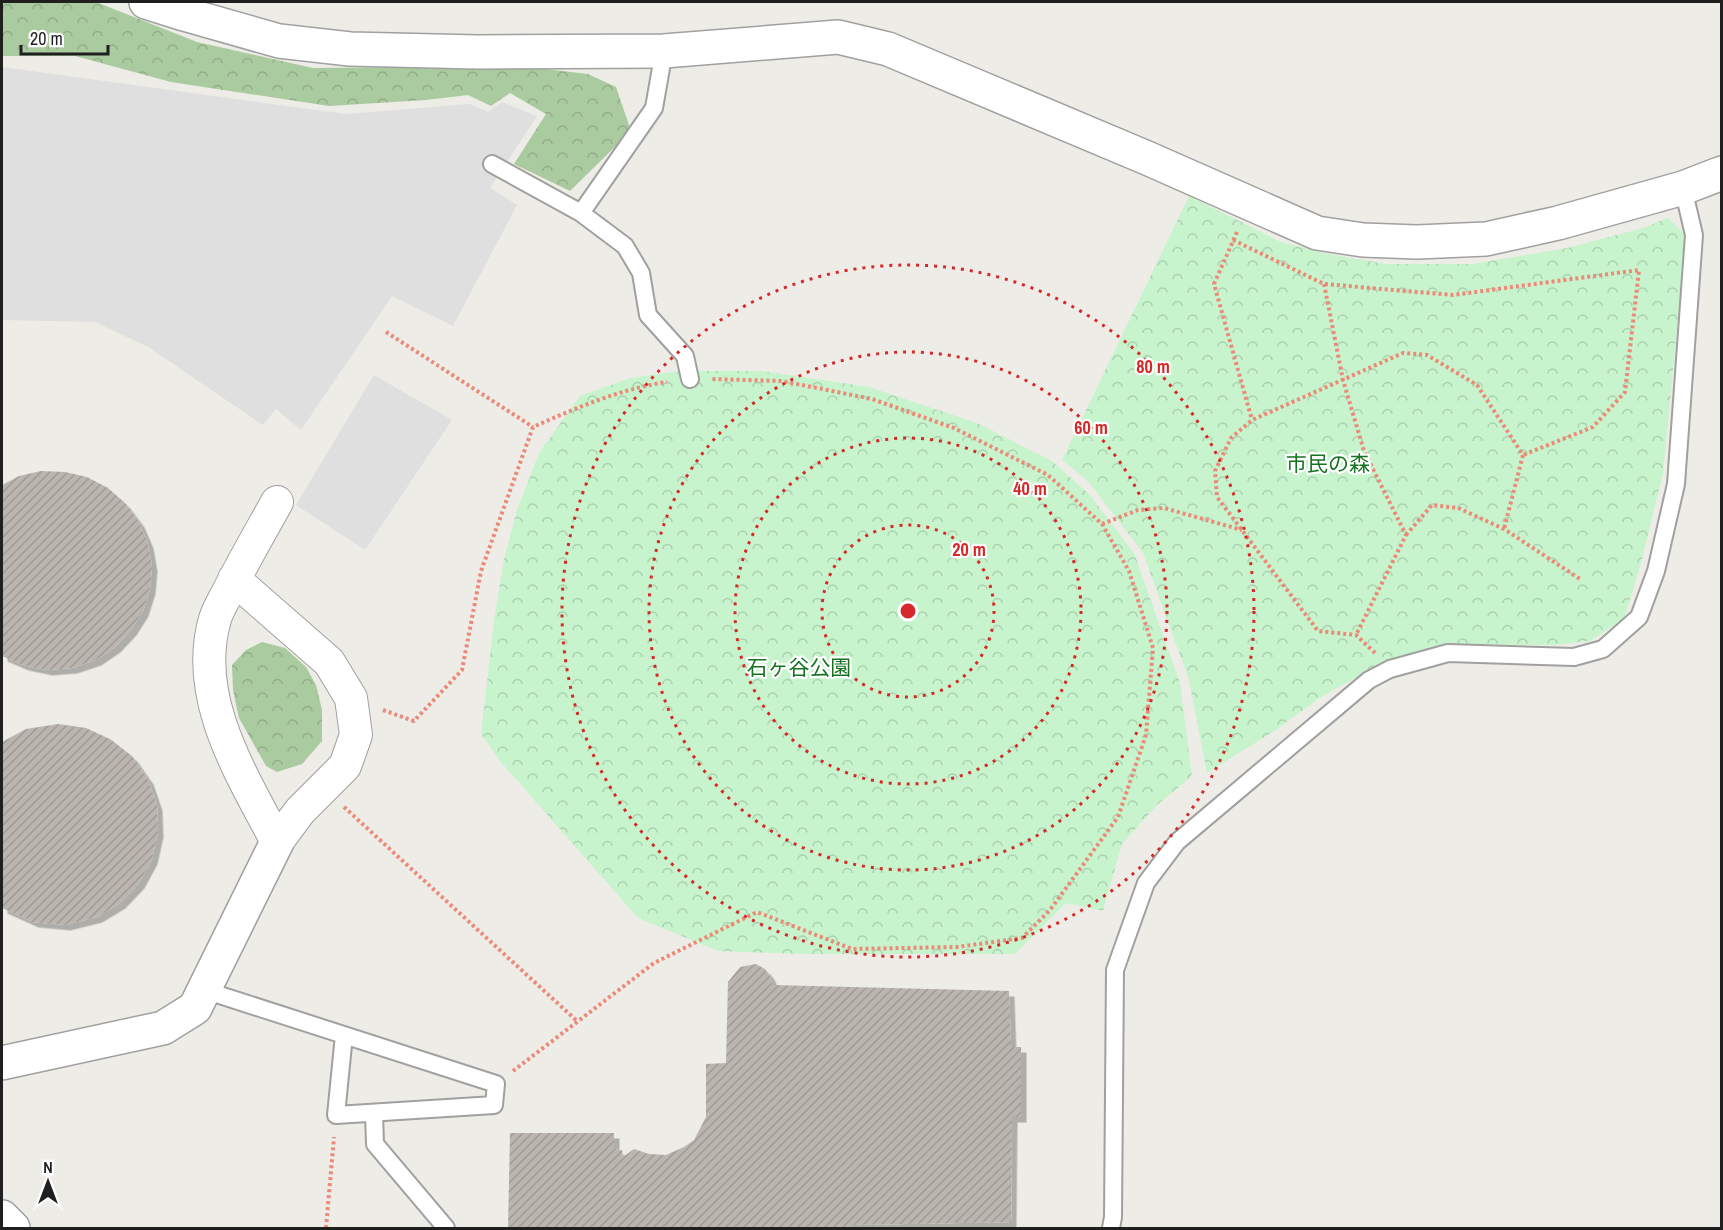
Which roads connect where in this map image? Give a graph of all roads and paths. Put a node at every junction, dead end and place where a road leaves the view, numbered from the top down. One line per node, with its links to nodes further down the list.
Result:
1 (146, 2): 2 (street)
2 (664, 51): 6 (street); 7 (lane)
3 (492, 164): 7 (lane)
4 (1722, 173): 5 (street)
5 (1683, 188): 6 (street); 24 (lane)
6 (1249, 204): 8 (path)
7 (581, 213): 11 (lane)
8 (1233, 240): 9 (path); 13 (path)
9 (1324, 284): 12 (path); 15 (path)
10 (386, 332): 14 (path)
11 (690, 379): 14 (path); 17 (path)
12 (1343, 380): 13 (path); 15 (path); 20 (path)
13 (1252, 420): 19 (path)
14 (533, 427): 25 (path)
15 (1523, 455): 18 (path)
16 (277, 502): 21 (street)
17 (1102, 524): 19 (path); 29 (path)
18 (1504, 529): 20 (path); 22 (path)
19 (1242, 531): 23 (path)
20 (1406, 536): 23 (path)
21 (234, 579): 25 (street); 27 (street)
22 (1580, 579)
23 (1356, 635): 24 (path)
24 (1390, 669): 39 (lane)
25 (351, 698): 26 (street)
26 (322, 787): 27 (street); 29 (path)
27 (277, 842): 28 (street)
28 (204, 990): 30 (lane); 31 (street)
29 (578, 1022): 32 (path)
30 (344, 1035): 32 (lane); 34 (lane)
31 (2, 1063)
32 (496, 1084): 33 (lane)
33 (374, 1113): 34 (lane); 38 (lane)
34 (336, 1115): 37 (path)
35 (2, 1217): 36 (street)
36 (13, 1228)
37 (326, 1228)
38 (446, 1228)
39 (1111, 1228)

